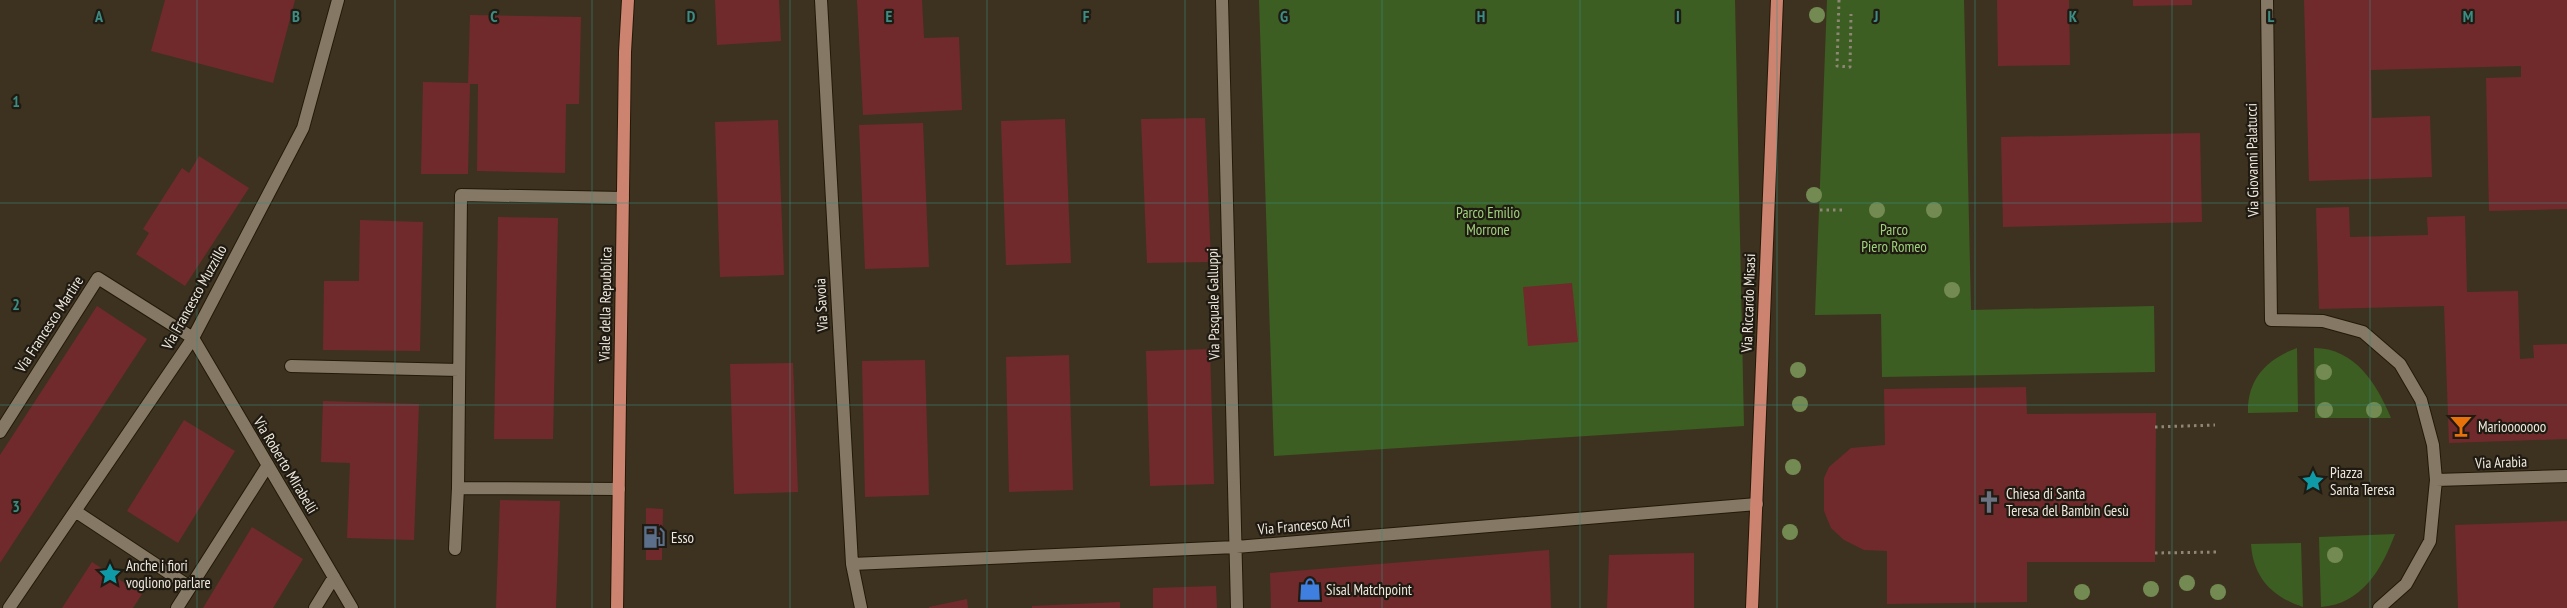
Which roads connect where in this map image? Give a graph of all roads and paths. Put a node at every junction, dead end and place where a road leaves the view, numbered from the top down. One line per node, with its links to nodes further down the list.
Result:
1 (338, 0): 12 (street, Via Francesco Muzzillo)
2 (628, 0): 9 (main road, Viale della Repubblica)
3 (821, 0): 29 (street, Via Savoia)
4 (1222, 0): 25 (street, Via Pasquale Galluppi)
5 (1777, 0): 23 (main road, Via Riccardo Misasi)
6 (1839, 0): 8 (path)
7 (2267, 0): 20 (street, Via Giovanni Palatucci)
8 (1851, 14)
9 (623, 198): 14 (street); 22 (main road, Viale della Repubblica)
10 (1820, 210): 11 (path)
11 (1842, 210)
12 (193, 338): 17 (street, Via Francesco Martire); 18 (street, Via Roberto MIrabelli); 24 (street, Via Francesco Muzzillo)
13 (291, 366): 14 (street)
14 (459, 370): 21 (street)
15 (2215, 425): 16 (path)
16 (2155, 427)
17 (0, 432)
18 (268, 465): 30 (street, Via Roberto MIrabelli); 31 (street)
19 (2567, 476): 20 (street, Via Arabia)
20 (2436, 480): 41 (street)
21 (458, 488): 22 (street); 26 (street)
22 (619, 489): 37 (main road, Viale della Repubblica)
23 (1757, 504): 25 (street, Via Francesco Acri); 40 (main road, Via Riccardo Misasi)
24 (75, 512): 31 (street); 33 (street, Via Francesco Muzzillo)
25 (1236, 547): 29 (street, Via Francesco Acri); 39 (street, Via Pasquale Galluppi)
26 (455, 548)
27 (2218, 552): 28 (path)
28 (2155, 553)
29 (852, 564): 38 (street, Via Savoia)
30 (334, 577): 35 (street); 36 (street, Via Roberto MIrabelli)
31 (190, 587): 34 (street)
32 (0, 603): 33 (street)
33 (8, 608)
34 (177, 608)
35 (315, 608)
36 (352, 608)
37 (617, 608)
38 (861, 608)
39 (1237, 608)
40 (1752, 608)
41 (2379, 608)

